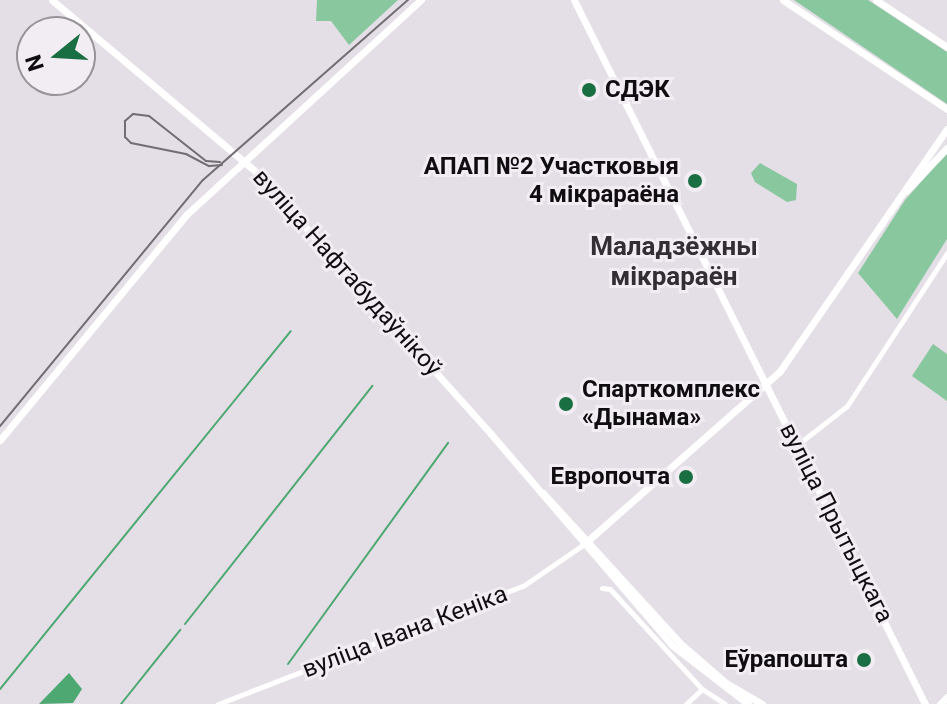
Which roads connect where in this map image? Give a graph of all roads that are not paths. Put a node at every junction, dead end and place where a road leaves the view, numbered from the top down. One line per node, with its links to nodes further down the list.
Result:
1 (52, 0): 10 (main road)
2 (421, 0): 10 (main road, вуліца Нафтабудаўнікоў)
3 (574, 0): 13 (main road, вуліца Прытыцкага)
4 (783, 0): 7 (main road)
5 (876, 0): 6 (main road)
6 (947, 47)
7 (947, 109)
8 (947, 129): 11 (main road)
9 (947, 148): 11 (main road)
10 (245, 163): 14 (main road); 16 (main road, вуліца Нафтабудаўнікоў)
11 (898, 198): 13 (main road)
12 (947, 253): 15 (street)
13 (766, 385): 15 (main road, вуліца Прытыцкага); 16 (main road)
14 (0, 440)
15 (796, 445): 25 (main road, вуліца Прытыцкага)
16 (587, 541): 17 (main road, вуліца Нафтабудаўнікоў); 20 (street, вуліца Івана Кеніка)
17 (615, 574): 18 (street); 23 (main road); 24 (main road)
18 (702, 689): 21 (street); 22 (street)
19 (947, 697): 26 (main road)
20 (218, 704)
21 (686, 704)
22 (725, 704)
23 (748, 704)
24 (762, 704)
25 (925, 704)
26 (940, 704)

